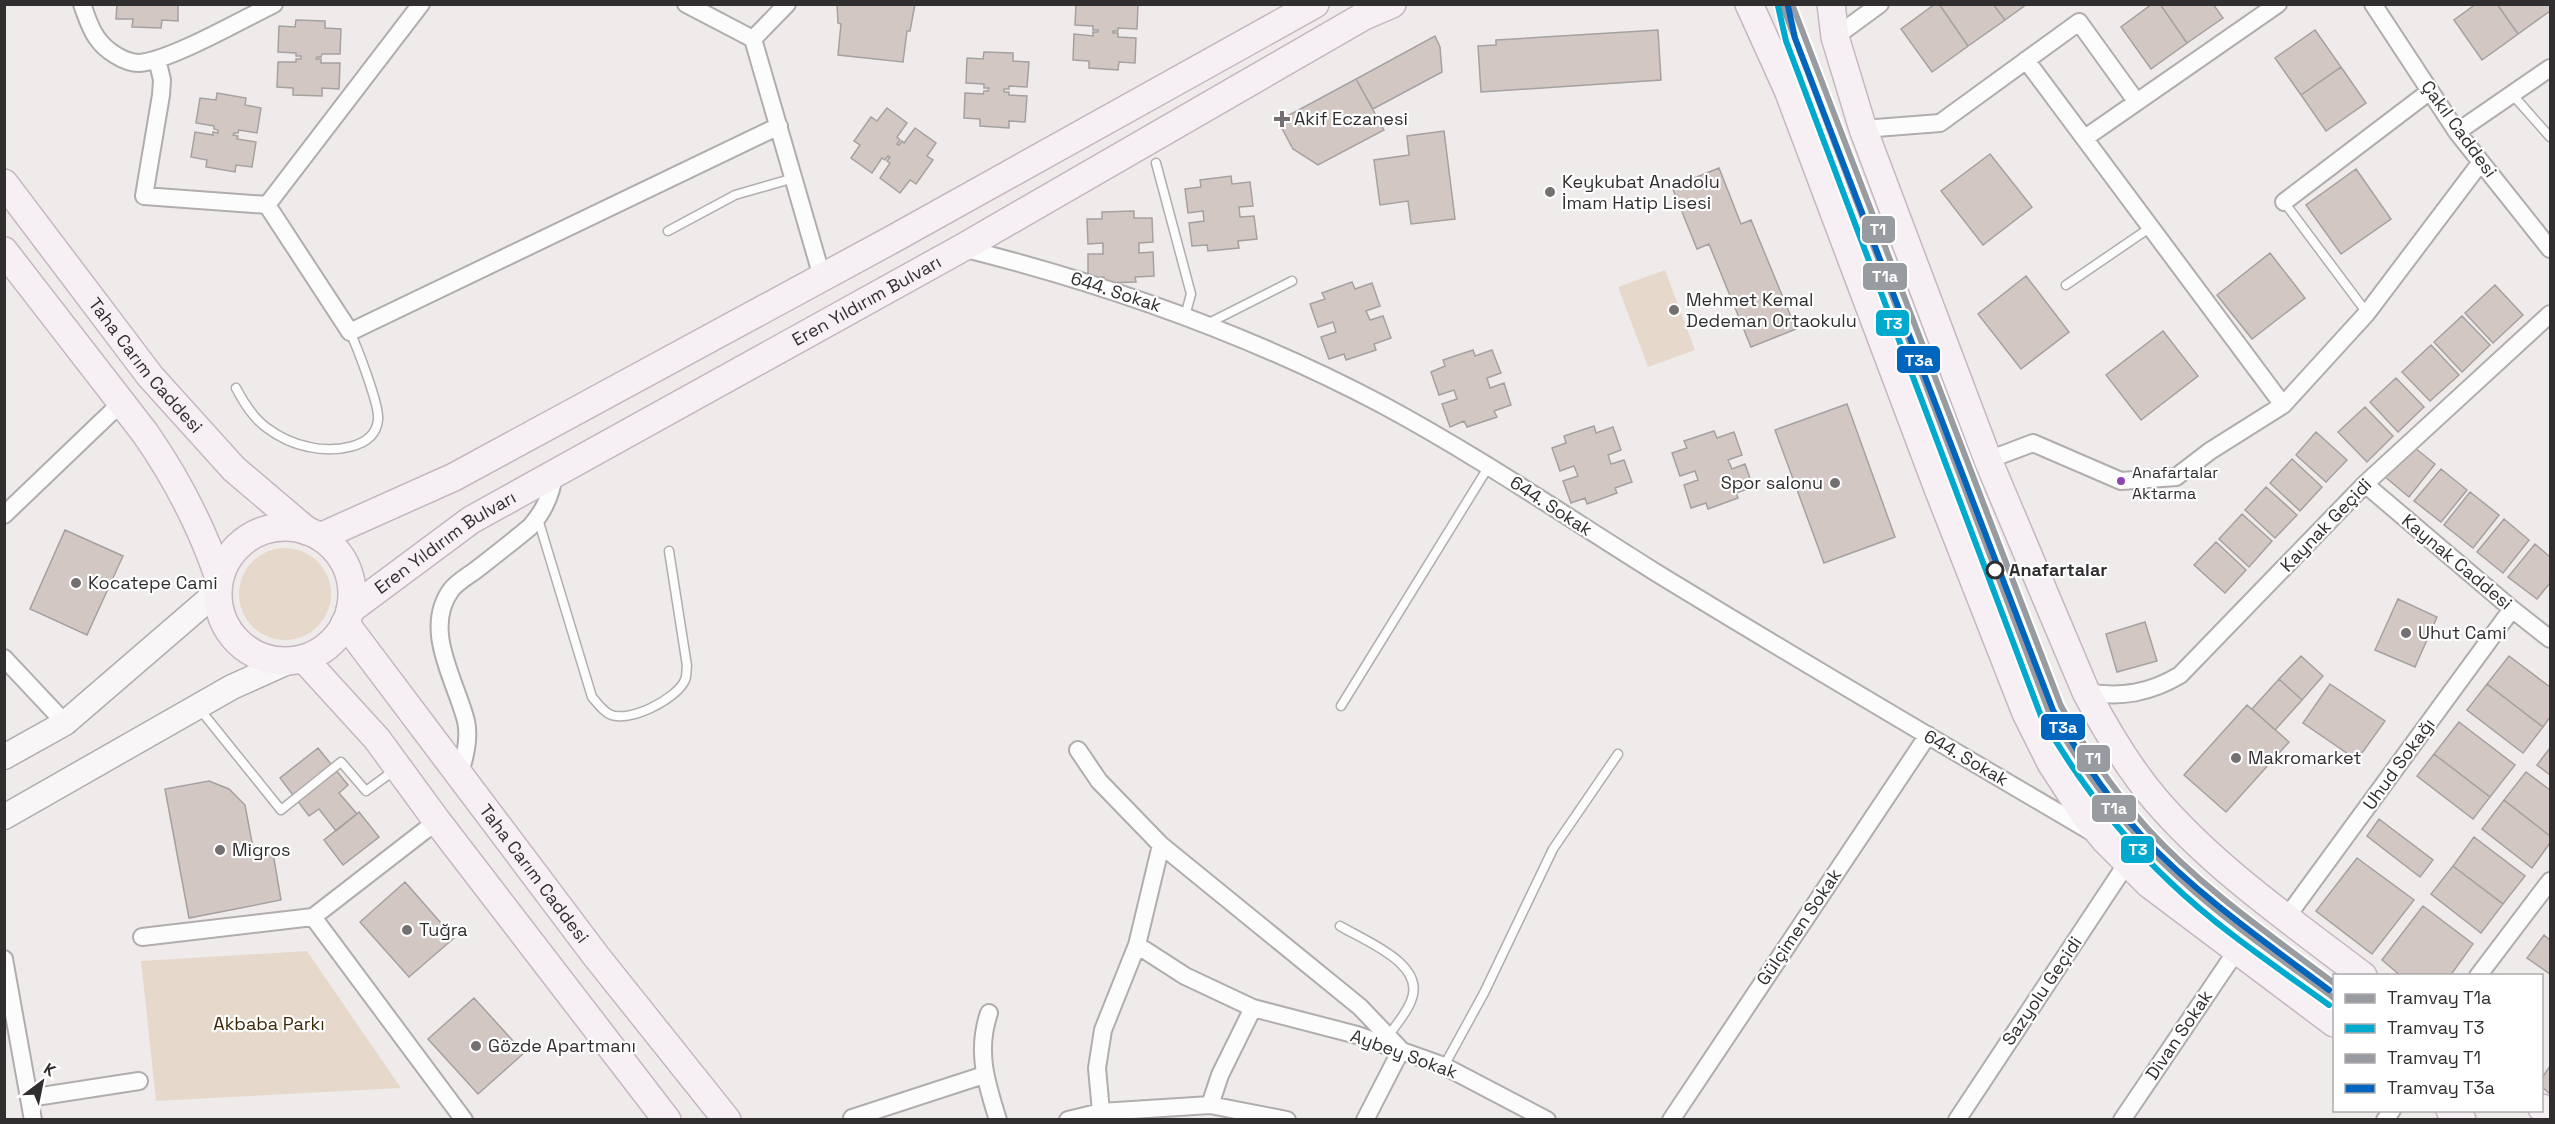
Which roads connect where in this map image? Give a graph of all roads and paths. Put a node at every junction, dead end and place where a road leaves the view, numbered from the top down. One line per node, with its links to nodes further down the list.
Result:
1 (82, 4): 15 (street)
2 (274, 4): 15 (street)
3 (421, 4): 31 (street)
4 (686, 4): 14 (street)
5 (787, 4): 14 (street)
6 (1315, 4): 37 (main road)
7 (1392, 4): 34 (main road, Eren Yıldırım Bulvarı)
8 (1749, 4): 74 (main road)
9 (1831, 4): 13 (main road)
10 (1880, 4): 13 (street)
11 (2278, 4): 20 (street)
12 (2373, 4): 18 (street, Çakıl Caddesi)
13 (1835, 37): 22 (main road)
14 (753, 39): 21 (street)
15 (157, 59): 31 (street)
16 (2026, 60): 20 (street); 22 (street); 25 (street)
17 (2550, 68): 19 (street)
18 (2430, 91): 23 (street, Çakıl Caddesi); 30 (street)
19 (2512, 94): 23 (street); 24 (lane)
20 (2136, 101): 25 (street)
21 (779, 126): 28 (street); 44 (street)
22 (1863, 129): 48 (main road)
23 (2457, 132): 26 (street, Çakıl Caddesi)
24 (2550, 137)
25 (2085, 138): 32 (street)
26 (2481, 162): 35 (street, Çakıl Caddesi); 40 (street)
27 (1156, 164): 42 (lane)
28 (794, 178): 33 (lane); 37 (street)
29 (4, 183): 54 (main road, Taha Carım Caddesi)
30 (2284, 202): 40 (lane)
31 (267, 205): 44 (street)
32 (2151, 226): 39 (lane); 47 (street)
33 (668, 231)
34 (962, 248): 42 (street, 644. Sokak); 50 (main road, Eren Yıldırım Bulvarı)
35 (2550, 249)
36 (4, 251): 46 (main road)
37 (822, 277): 54 (main road)
38 (1292, 280): 43 (lane)
39 (2066, 285)
40 (2367, 314): 47 (street)
41 (2550, 314): 51 (street, Kaynak Geçidi)
42 (1185, 316): 43 (street, 644. Sokak)
43 (1207, 324): 49 (street, 644. Sokak)
44 (350, 332): 45 (lane)
45 (236, 388)
46 (122, 403): 52 (street); 56 (main road)
47 (2283, 405): 48 (street)
48 (1988, 460): 62 (main road)
49 (1489, 466): 63 (lane); 66 (street, 644. Sokak)
50 (554, 473): 53 (street); 58 (main road, Eren Yıldırım Bulvarı)
51 (2365, 484): 57 (street, Kaynak Caddesi); 62 (street, Kaynak Geçidi)
52 (6, 510)
53 (538, 518): 55 (lane); 71 (street)
54 (313, 534): 56 (main road); 58 (main road)
55 (669, 551)
56 (218, 585): 61 (main road); 65 (street)
57 (2511, 609): 59 (street, Kaynak Caddesi); 79 (street, Uhud Sokağı)
58 (348, 616): 61 (main road); 71 (main road, Taha Carım Caddesi)
59 (2550, 639)
60 (4, 658): 65 (street)
61 (297, 660): 64 (street); 70 (main road)
62 (2086, 692): 79 (main road)
63 (1341, 706)
64 (198, 707): 70 (lane); 72 (street)
65 (65, 723): 69 (street)
66 (1928, 735): 74 (street, 644. Sokak); 108 (street, Gülçimen Sokak)
67 (1078, 750): 75 (street)
68 (1618, 754): 92 (lane)
69 (4, 757)
70 (398, 768): 73 (main road)
71 (459, 775): 101 (main road, Taha Carım Caddesi)
72 (4, 817)
73 (437, 821): 78 (street); 100 (main road)
74 (2105, 840): 76 (main road)
75 (1161, 845): 82 (street); 90 (street)
76 (2127, 863): 83 (main road); 109 (street, Sazyolu Geçidi)
77 (2550, 882): 86 (street)
78 (313, 917): 81 (street); 99 (street)
79 (2286, 918): 85 (main road)
80 (1340, 927): 90 (lane)
81 (142, 937)
82 (1137, 945): 87 (street, Aybey Sokak); 97 (street)
83 (2237, 950): 89 (main road); 110 (street, Divan Sokak)
84 (4, 959): 95 (street)
85 (2362, 974)
86 (2479, 974)
87 (1253, 1008): 91 (street, Aybey Sokak); 96 (street)
88 (989, 1013): 93 (street)
89 (2333, 1022)
90 (1388, 1036): 91 (street)
91 (1401, 1050): 92 (street, Aybey Sokak); 106 (street)
92 (1444, 1066): 107 (street, Aybey Sokak)
93 (984, 1075): 102 (street); 103 (street)
94 (139, 1081): 95 (street)
95 (29, 1098): 98 (street)
96 (1210, 1105): 97 (street); 105 (street)
97 (1101, 1112): 104 (street)
98 (33, 1119)
99 (464, 1119)
100 (667, 1119)
101 (727, 1119)
102 (853, 1119)
103 (998, 1119)
104 (1068, 1119)
105 (1287, 1119)
106 (1365, 1119)
107 (1547, 1119)
108 (1671, 1119)
109 (1957, 1119)
110 (2122, 1119)

